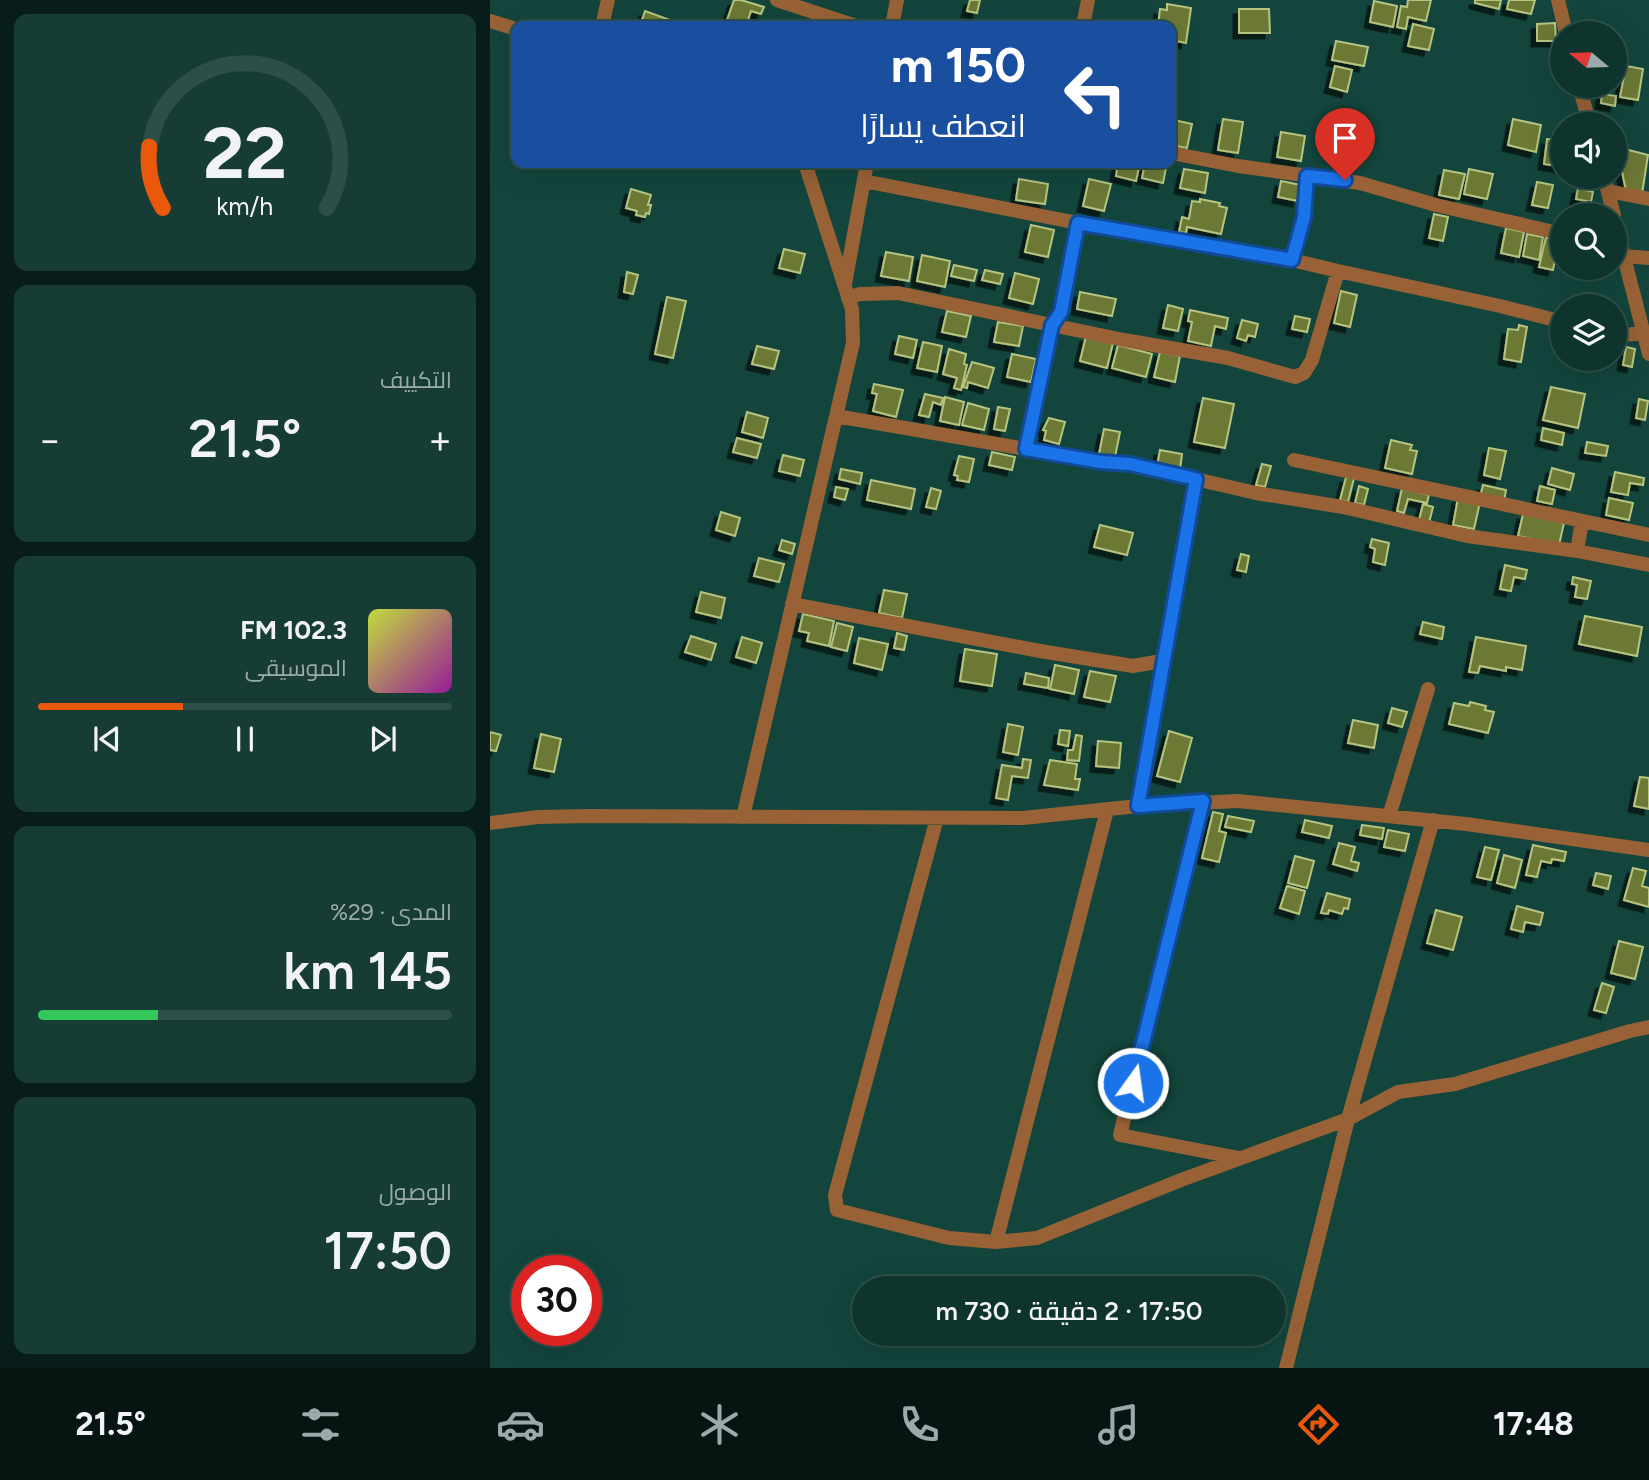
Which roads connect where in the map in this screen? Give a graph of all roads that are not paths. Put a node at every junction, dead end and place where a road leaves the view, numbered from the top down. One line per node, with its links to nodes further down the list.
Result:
1 (608, 0): 7 (street)
2 (777, 0): 8 (street)
3 (897, 0): 9 (street)
4 (1088, 0): 10 (street)
5 (1558, 0): 11 (street)
6 (490, 21): 12 (street)
7 (603, 21)
8 (841, 21)
9 (893, 21)
10 (1084, 21)
11 (1563, 21)
12 (511, 27)
13 (1176, 154): 16 (street)
14 (807, 168): 28 (street)
15 (866, 168): 17 (street)
16 (1307, 176): 22 (street); 25 (street)
17 (864, 181): 21 (street); 28 (street)
18 (1608, 191): 19 (street); 20 (street)
19 (1649, 199)
20 (1611, 203)
21 (1078, 223): 25 (street); 30 (street)
22 (1550, 231)
23 (1627, 256): 24 (street)
24 (1649, 258)
25 (1292, 260): 27 (street)
26 (1627, 270): 31 (street)
27 (1338, 271): 29 (street); 30 (street)
28 (846, 292): 30 (street); 34 (street)
29 (1550, 319)
30 (1052, 325): 35 (street)
31 (1644, 332): 32 (street); 33 (street)
32 (1627, 334)
33 (1649, 354)
34 (836, 416): 35 (street); 42 (street)
35 (1026, 449): 37 (street)
36 (1294, 460): 38 (street)
37 (1196, 479): 40 (street); 43 (street)
38 (1582, 521): 39 (street); 40 (street)
39 (1649, 535)
40 (1577, 551): 41 (street)
41 (1649, 565)
42 (792, 604): 43 (street); 49 (street)
43 (1162, 661): 46 (street)
44 (1428, 689): 48 (street)
45 (1203, 801): 46 (street); 48 (street); 56 (street)
46 (1138, 806): 47 (street)
47 (1107, 810): 50 (street); 57 (street)
48 (1389, 816): 51 (street)
49 (743, 817): 50 (street); 52 (street)
50 (937, 818): 57 (street)
51 (1433, 820): 53 (street); 55 (street)
52 (490, 823)
53 (1649, 849)
54 (1649, 1027): 55 (street)
55 (1348, 1119): 56 (street); 58 (street)
56 (1241, 1158): 57 (street)
57 (996, 1242)
58 (1286, 1368)

